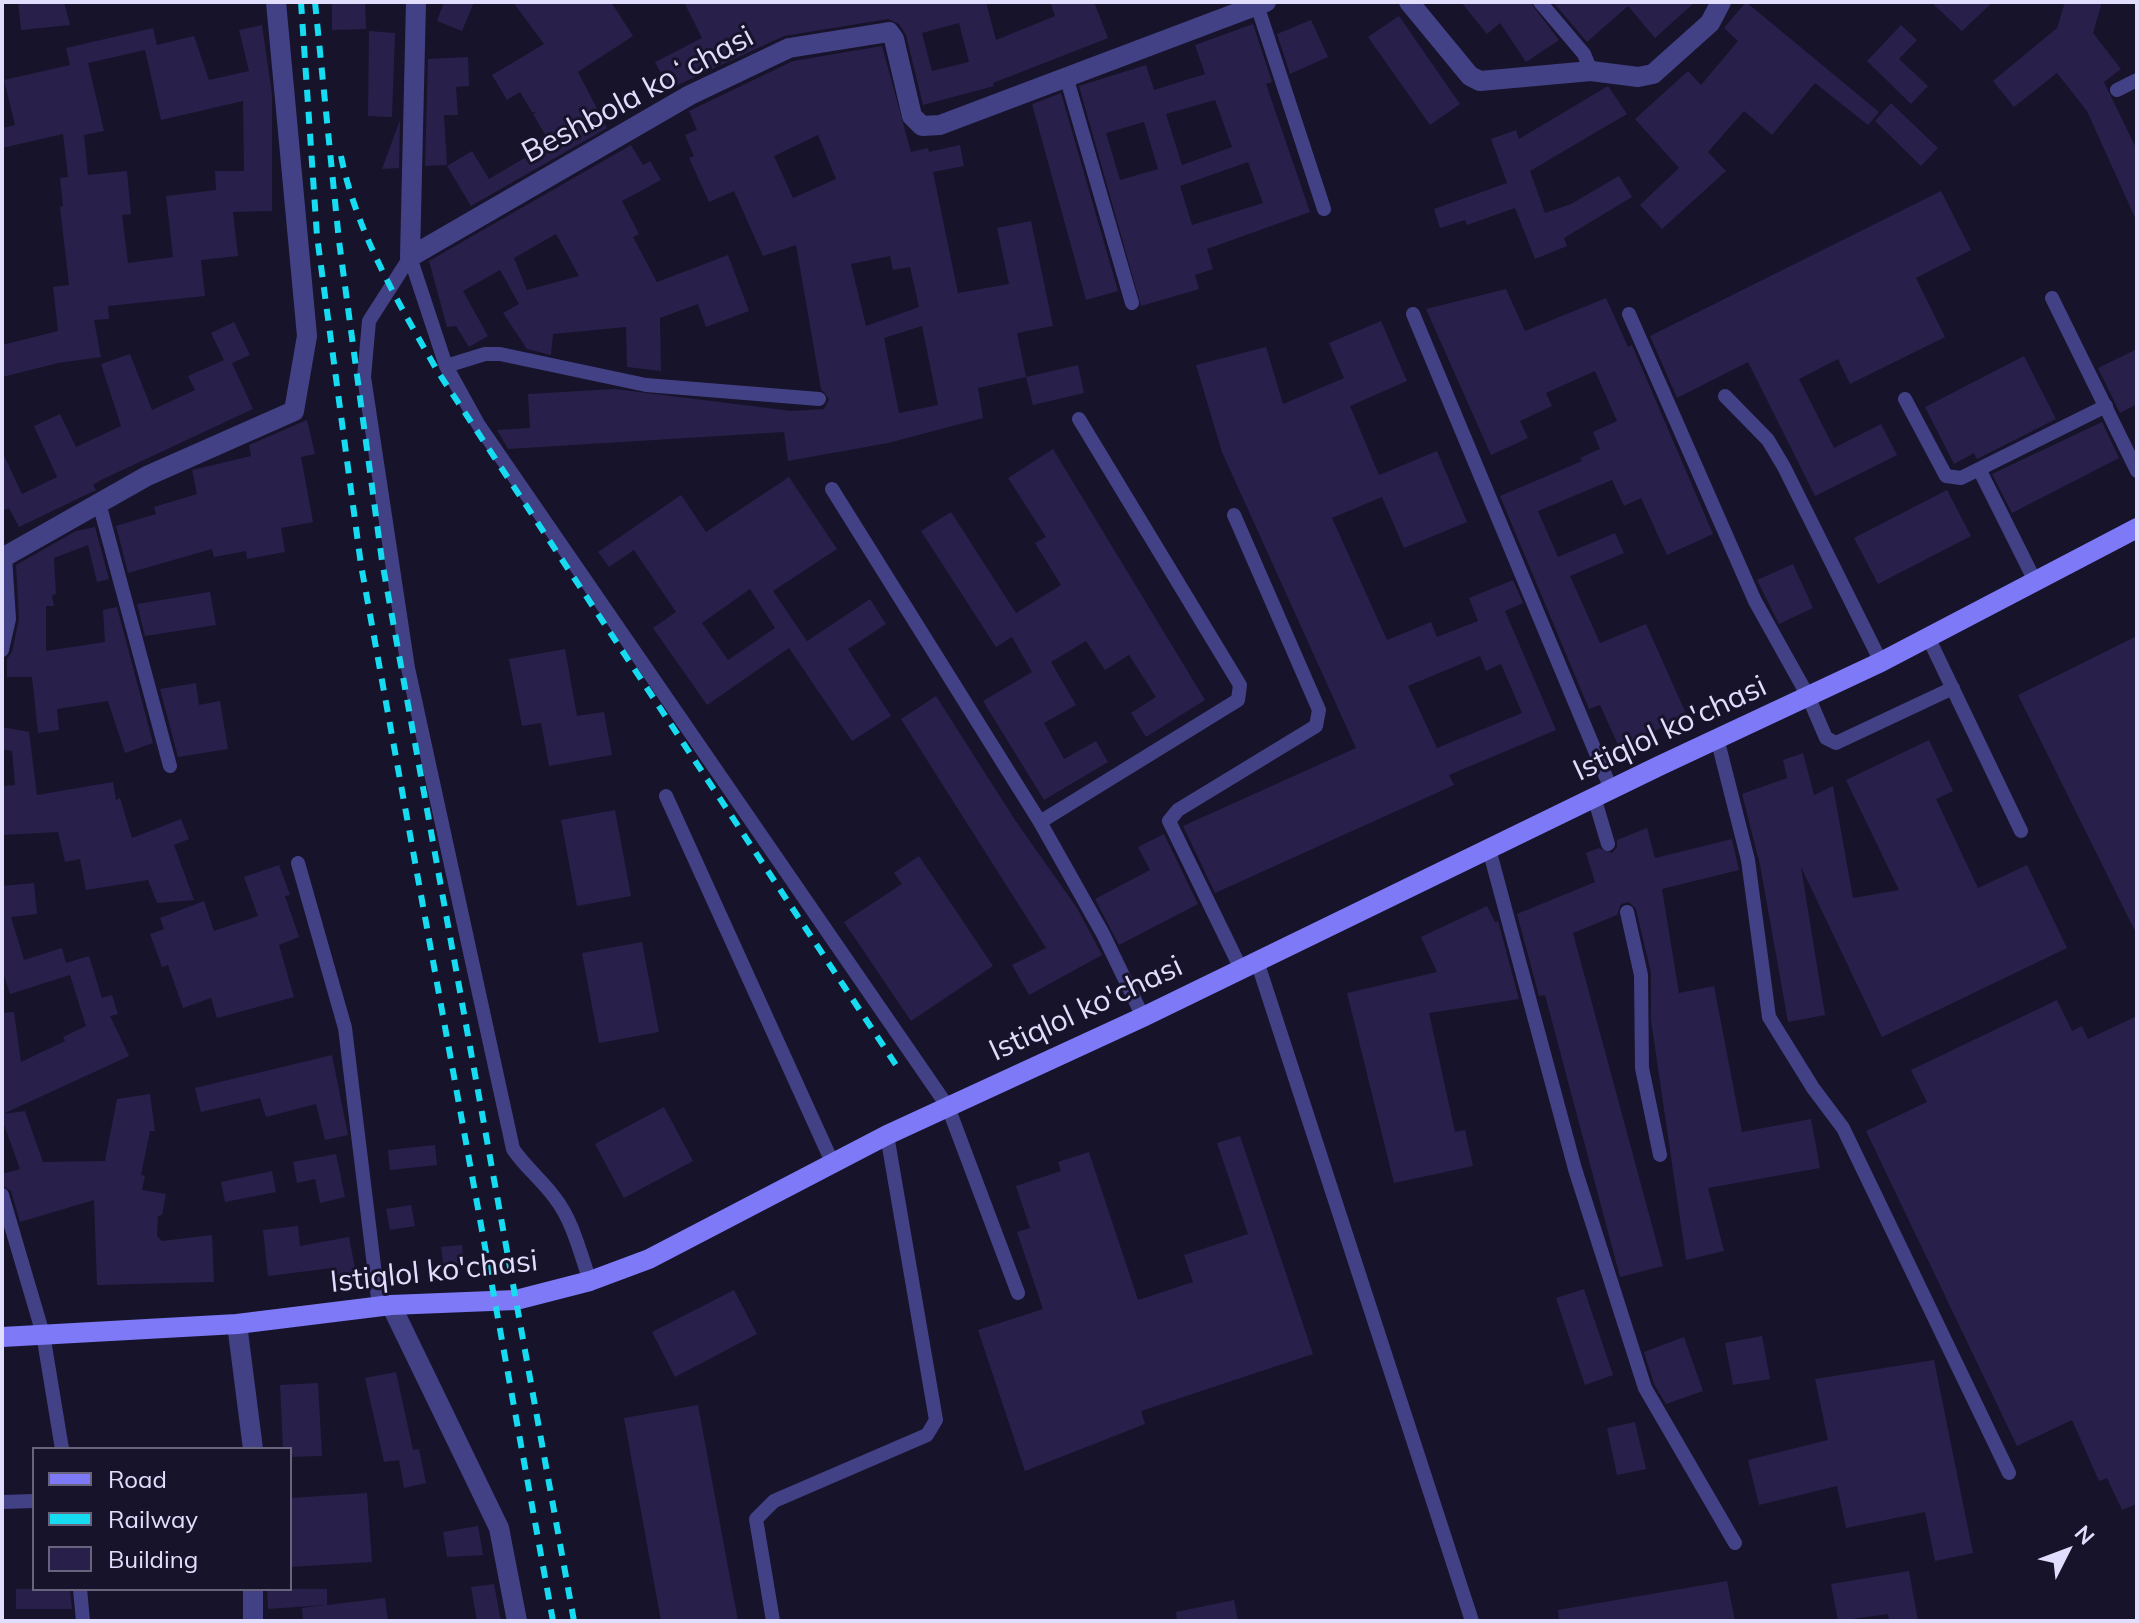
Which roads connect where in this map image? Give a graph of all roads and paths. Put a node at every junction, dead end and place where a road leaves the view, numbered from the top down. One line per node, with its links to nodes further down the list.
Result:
1 (276, 2): 26 (street)
2 (416, 2): 12 (street)
3 (1409, 2): 7 (street)
4 (1540, 2): 7 (lane)
5 (1721, 2): 7 (street)
6 (1261, 4): 8 (street, Beshbola koʻchasi); 11 (lane)
7 (1591, 71)
8 (1066, 76): 12 (street, Beshbola koʻchasi); 14 (lane)
9 (2137, 80): 10 (lane)
10 (2117, 90)
11 (1324, 209)
12 (410, 257): 17 (lane); 53 (lane)
13 (2052, 298): 21 (lane)
14 (1132, 303)
15 (1413, 314): 38 (lane)
16 (1629, 314): 35 (lane)
17 (446, 366): 19 (lane); 48 (lane)
18 (1725, 396): 33 (lane)
19 (819, 399)
20 (1905, 399): 23 (lane)
21 (2106, 406): 23 (lane); 24 (lane)
22 (1079, 419): 40 (lane)
23 (1979, 469): 30 (lane)
24 (2137, 471)
25 (832, 489): 40 (lane)
26 (99, 503): 29 (street); 37 (lane)
27 (1234, 515): 46 (lane)
28 (2137, 528): 30 (main road, Istiqlol ko'chasi)
29 (3, 557): 32 (lane)
30 (2035, 581): 31 (main road, Istiqlol ko'chasi)
31 (1928, 637): 33 (main road, Istiqlol ko'chasi); 34 (lane)
32 (2, 650)
33 (1881, 662): 35 (main road, Istiqlol ko'chasi)
34 (1953, 688): 35 (lane); 41 (lane)
35 (1808, 696): 36 (main road, Istiqlol ko'chasi)
36 (1717, 738): 38 (main road, Istiqlol ko'chasi); 61 (lane)
37 (170, 766)
38 (1603, 793): 42 (lane); 43 (main road, Istiqlol ko'chasi)
39 (666, 796): 51 (lane)
40 (1040, 822): 47 (lane)
41 (2021, 831)
42 (1608, 844)
43 (1489, 849): 46 (main road, Istiqlol ko'chasi); 64 (lane)
44 (298, 863): 55 (lane)
45 (1627, 912): 50 (lane)
46 (1249, 965): 47 (main road, Istiqlol ko'chasi); 71 (lane)
47 (1143, 1017): 48 (main road, Istiqlol ko'chasi)
48 (948, 1107): 49 (main road, Istiqlol ko'chasi); 54 (lane)
49 (887, 1135): 51 (main road, Istiqlol ko'chasi); 70 (lane)
50 (1660, 1155)
51 (833, 1164): 53 (main road, Istiqlol ko'chasi)
52 (2, 1195): 57 (lane)
53 (590, 1281): 55 (main road, Istiqlol ko'chasi)
54 (1018, 1293)
55 (385, 1306): 56 (main road, Istiqlol ko'chasi); 69 (street)
56 (237, 1324): 57 (main road, Istiqlol ko'chasi); 60 (street)
57 (43, 1334): 58 (main road, Istiqlol ko'chasi); 59 (lane)
58 (2, 1337)
59 (62, 1447)
60 (253, 1447)
61 (2009, 1473)
62 (32, 1501): 63 (lane)
63 (2, 1502)
64 (1735, 1543)
65 (80, 1591): 67 (lane)
66 (253, 1591): 68 (street)
67 (83, 1621)
68 (253, 1621)
69 (517, 1621)
70 (773, 1621)
71 (1472, 1621)

